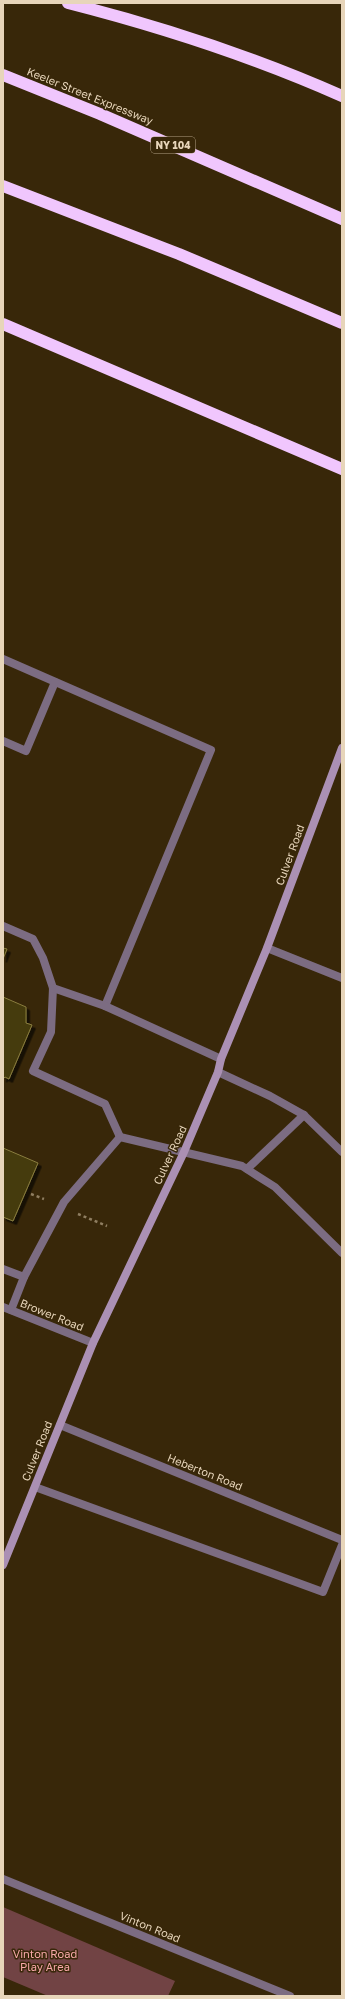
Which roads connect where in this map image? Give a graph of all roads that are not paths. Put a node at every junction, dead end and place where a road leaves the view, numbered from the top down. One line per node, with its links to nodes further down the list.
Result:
1 (68, 3): 3 (highway)
2 (3, 75): 5 (highway, Keeler Street Expressway / NY 104)
3 (342, 96)
4 (3, 186): 6 (highway)
5 (342, 219)
6 (342, 322)
7 (3, 324): 8 (highway)
8 (342, 469)
9 (3, 659): 10 (street)
10 (55, 682): 11 (street); 17 (street)
11 (3, 742)
12 (342, 748): 14 (main road, Culver Road)
13 (3, 926): 16 (street)
14 (267, 948): 15 (street); 18 (main road, Culver Road)
15 (342, 978)
16 (53, 988): 17 (street); 21 (street)
17 (105, 1006): 18 (street)
18 (221, 1059): 19 (main road, Culver Road)
19 (218, 1072): 20 (street); 22 (main road, Culver Road)
20 (304, 1115): 23 (street); 24 (street)
21 (120, 1137): 22 (street); 27 (street)
22 (184, 1152): 24 (street); 29 (main road, Culver Road)
23 (342, 1152)
24 (247, 1169): 25 (street)
25 (342, 1254)
26 (3, 1269): 27 (street)
27 (24, 1277): 28 (street)
28 (7, 1309): 29 (street, Brower Road)
29 (93, 1343): 30 (main road, Culver Road)
30 (60, 1425): 31 (main road, Culver Road); 32 (street, Heberton Road)
31 (35, 1487): 33 (street); 34 (main road, Culver Road)
32 (342, 1540)
33 (342, 1545)
34 (3, 1565)
35 (3, 1879): 36 (street, Vinton Road)
36 (290, 1996)

